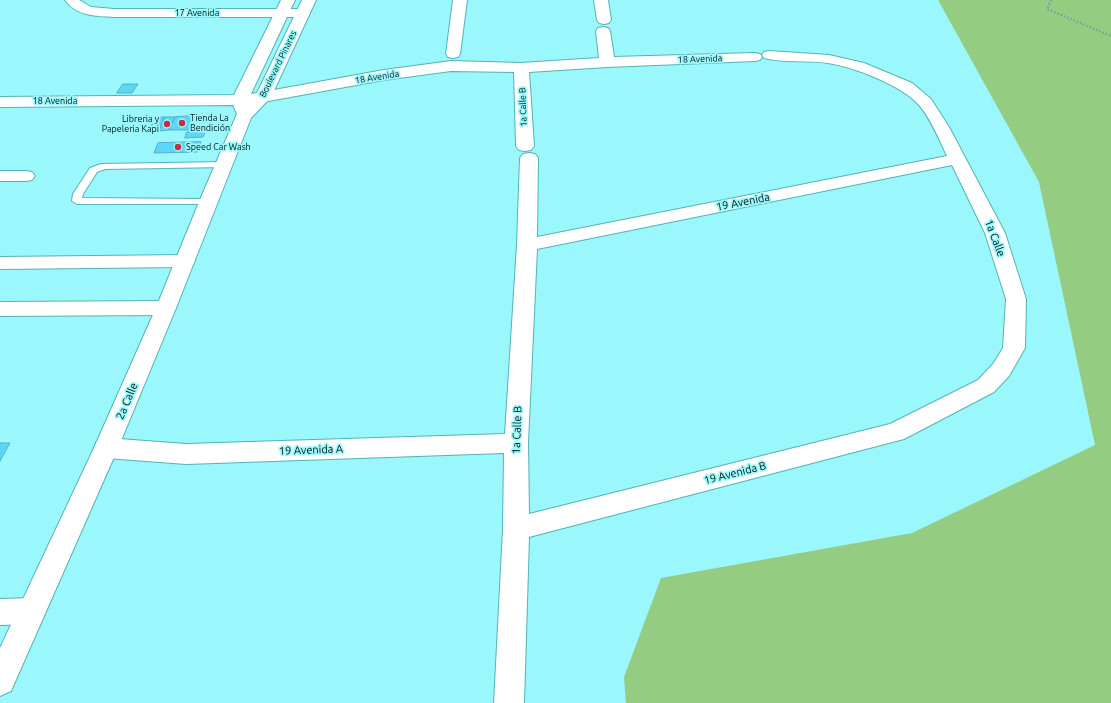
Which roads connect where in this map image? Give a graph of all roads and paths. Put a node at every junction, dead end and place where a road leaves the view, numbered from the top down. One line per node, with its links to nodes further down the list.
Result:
1 (72, 0): 5 (street, 17 Avenida)
2 (460, 0): 8 (street)
3 (601, 0): 9 (street)
4 (1051, 0): 7 (path)
5 (286, 6): 6 (street, 17 Avenida); 14 (street, Boulevard Pinares)
6 (306, 7): 12 (street, Boulevard Pinares)
7 (1111, 36)
8 (453, 54)
9 (607, 62): 10 (street, 18 Avenida); 11 (street, 18 Avenida)
10 (521, 68): 12 (street, 18 Avenida); 20 (street, 1a Calle B)
11 (885, 76): 15 (street, 1a Calle)
12 (263, 97): 14 (street, 18 Avenida)
13 (0, 102): 14 (street, 18 Avenida)
14 (242, 108): 16 (street, 2a Calle)
15 (958, 159): 20 (street, 19 Avenida); 25 (street, 1a Calle)
16 (224, 165): 19 (street, 2a Calle); 19 (lane)
17 (0, 176): 18 (street)
18 (26, 176)
19 (208, 202): 21 (street, 2a Calle)
20 (527, 245): 26 (street, 1a Calle B)
21 (185, 261): 22 (street); 23 (street, 2a Calle)
22 (0, 263)
23 (166, 308): 24 (street); 27 (street, 2a Calle)
24 (0, 309)
25 (950, 405): 28 (street, 19 Avenida B)
26 (516, 443): 27 (street, 19 Avenida A); 28 (street, 1a Calle B)
27 (106, 448): 29 (street, 2a Calle)
28 (516, 529): 32 (street, 1a Calle B)
29 (32, 611): 30 (street); 31 (street, 2a Calle)
30 (0, 612)
31 (0, 681)
32 (509, 703)

